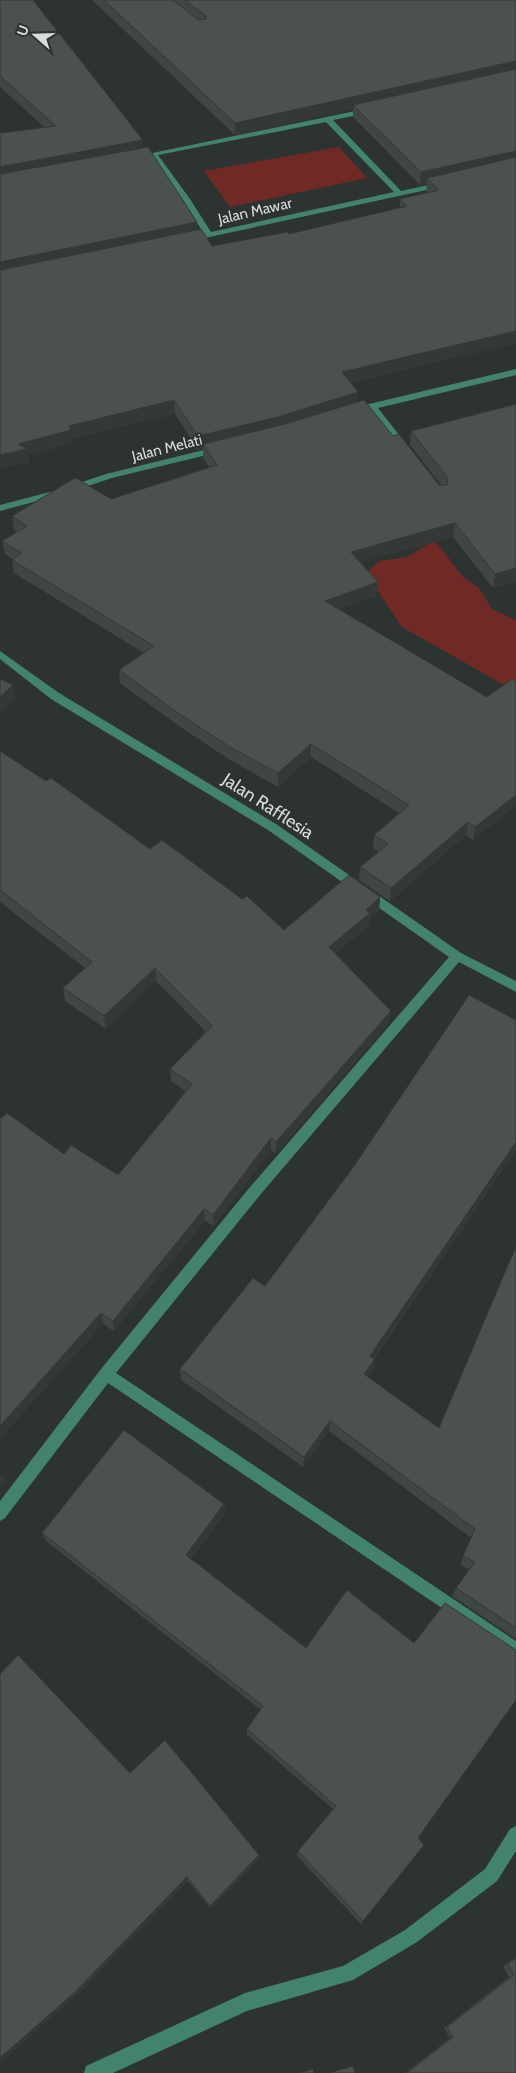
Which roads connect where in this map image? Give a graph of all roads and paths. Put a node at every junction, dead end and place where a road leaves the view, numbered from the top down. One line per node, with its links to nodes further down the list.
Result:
1 (377, 108): 2 (street)
2 (328, 119): 3 (street); 6 (street)
3 (153, 154): 4 (street); 7 (street)
4 (134, 158)
5 (453, 181): 6 (street, Jalan Mawar)
6 (399, 194): 7 (street, Jalan Mawar)
7 (209, 236): 8 (street, Jalan Mawar)
8 (180, 242)
9 (514, 375): 10 (street)
10 (372, 406): 11 (street); 13 (street)
11 (345, 414)
12 (233, 445): 14 (street, Jalan Melati)
13 (413, 458)
14 (0, 508)
15 (0, 654): 16 (street, Jalan Rafflesia)
16 (457, 956): 17 (street, Jalan Rafflesia); 18 (street)
17 (516, 988)
18 (106, 1374): 19 (street); 20 (street)
19 (0, 1513)
20 (516, 1650)
21 (516, 1835): 22 (street)
22 (93, 2073)

